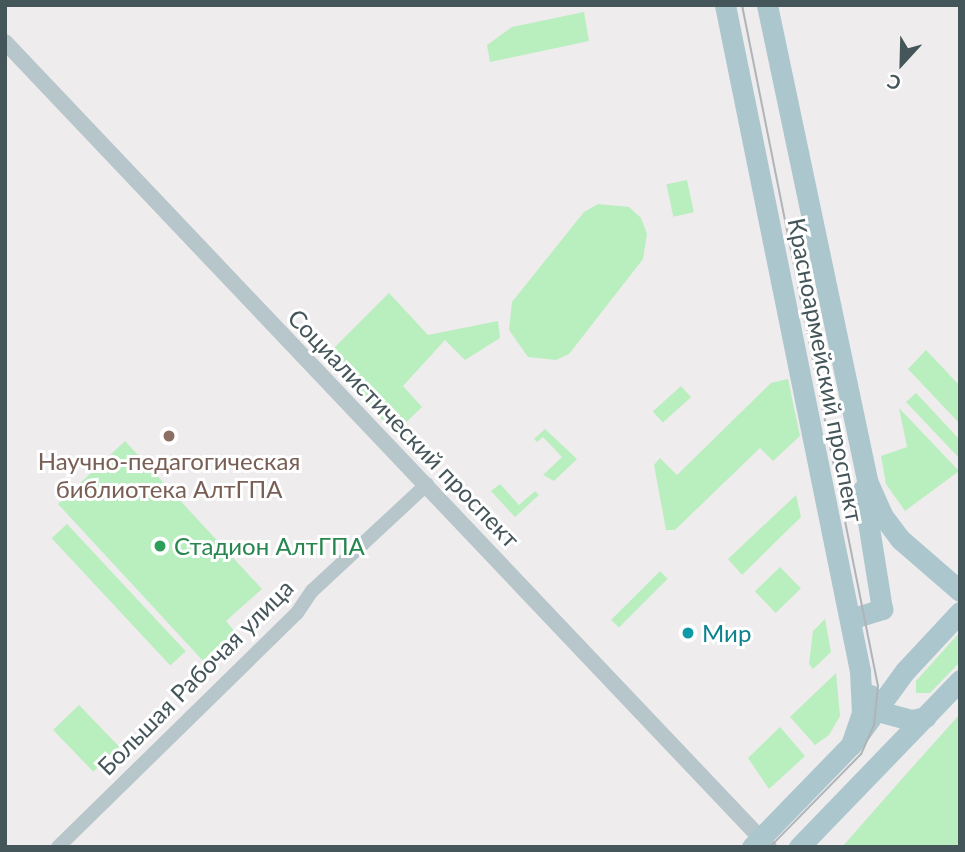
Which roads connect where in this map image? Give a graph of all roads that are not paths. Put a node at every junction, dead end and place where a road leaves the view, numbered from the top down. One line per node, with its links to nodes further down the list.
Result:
1 (725, 5): 8 (main road, Красноармейский проспект)
2 (767, 5): 4 (main road, Красноармейский проспект)
3 (5, 42): 5 (street, Социалистический проспект)
4 (856, 445): 6 (main road, Красноармейский проспект); 8 (main road)
5 (427, 484): 14 (street, Социалистический проспект); 15 (street, Большая Рабочая улица)
6 (960, 591)
7 (960, 612): 11 (main road)
8 (850, 619): 9 (main road, Красноармейский проспект)
9 (860, 671): 11 (main road); 13 (main road, Красноармейский проспект)
10 (960, 680): 12 (main road)
11 (877, 708): 12 (main road); 13 (main road)
12 (926, 717): 16 (main road)
13 (851, 745): 14 (main road)
14 (761, 844)
15 (58, 847)
16 (799, 847)

